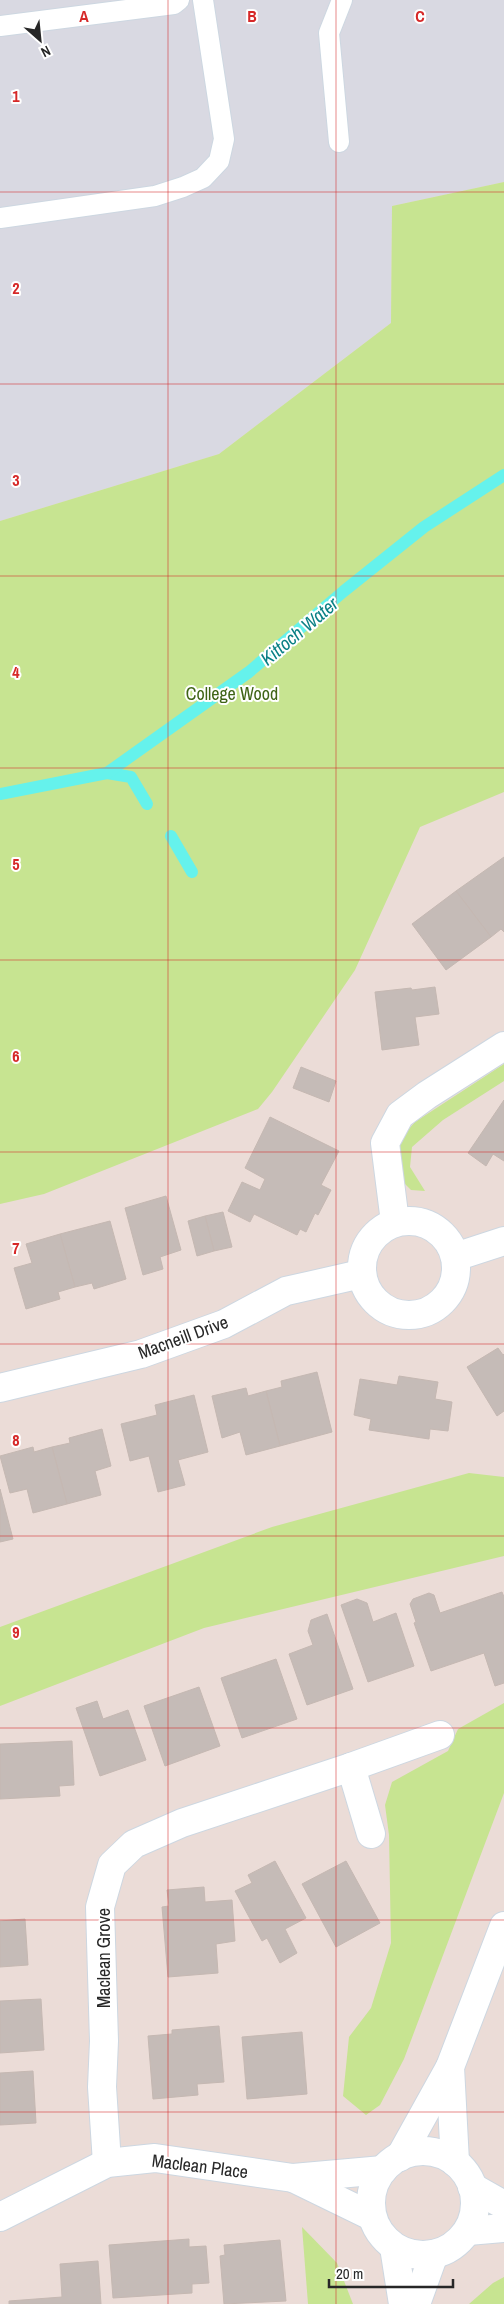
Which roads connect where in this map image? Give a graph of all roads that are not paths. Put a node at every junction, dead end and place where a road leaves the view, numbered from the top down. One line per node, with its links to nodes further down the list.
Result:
1 (179, 0): 4 (lane)
2 (203, 0): 6 (lane)
3 (342, 0): 5 (lane)
4 (0, 26)
5 (339, 142)
6 (0, 218)
7 (504, 1046): 8 (street)
8 (395, 1222): 10 (street); 11 (street)
9 (504, 1241): 10 (street)
10 (455, 1257): 11 (street)
11 (361, 1274): 12 (street, Macneill Drive)
12 (0, 1388)
13 (440, 1735): 14 (street, Maclean Grove)
14 (351, 1767): 15 (street); 19 (street, Maclean Grove)
15 (372, 1834)
16 (504, 1926): 17 (street)
17 (450, 2067): 18 (street); 20 (street)
18 (455, 2162): 20 (street); 22 (street)
19 (107, 2163): 21 (street, Maclean Place); 25 (street, Maclean Place)
20 (392, 2163): 21 (street, Maclean Place); 24 (street)
21 (293, 2178): 24 (street, Maclean Place)
22 (472, 2187): 23 (street); 27 (street)
23 (504, 2205)
24 (371, 2216): 28 (street)
25 (0, 2217)
26 (504, 2228): 27 (street)
27 (468, 2231): 29 (street)
28 (394, 2247): 29 (street); 30 (street)
29 (434, 2254): 31 (street)
30 (403, 2304)
31 (416, 2304)

